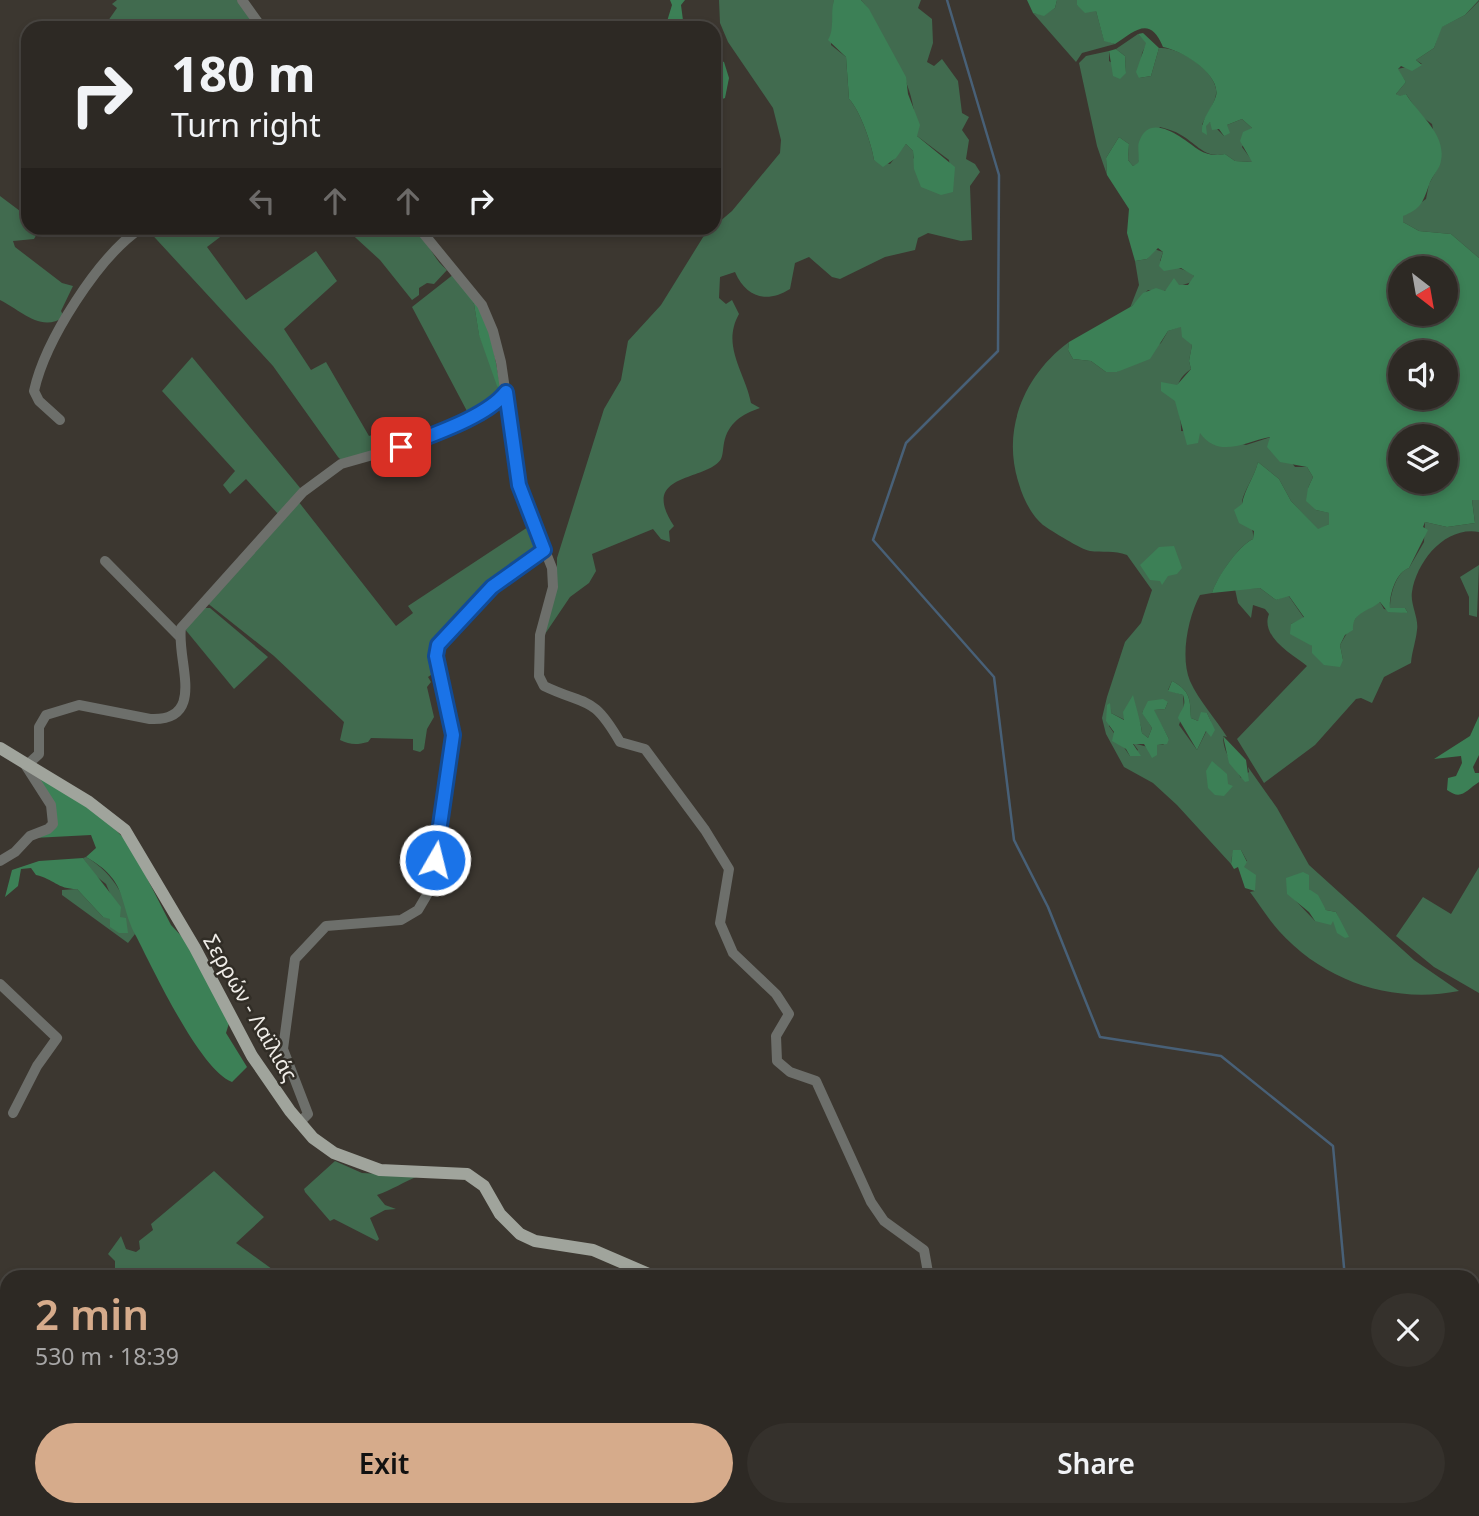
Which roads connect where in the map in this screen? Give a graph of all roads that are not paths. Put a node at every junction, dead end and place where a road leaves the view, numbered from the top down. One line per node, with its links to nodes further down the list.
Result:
1 (242, 0): 2 (street)
2 (257, 21)
3 (133, 235): 6 (street)
4 (425, 235): 5 (street)
5 (506, 392): 7 (street); 9 (street)
6 (60, 420)
7 (544, 550): 15 (street); 17 (street)
8 (106, 562): 9 (street)
9 (179, 636): 11 (street)
10 (0, 748): 11 (main road, Σερρών - Λαϊλιάς)
11 (26, 766): 12 (street); 15 (main road, Σερρών - Λαϊλιάς)
12 (0, 862)
13 (0, 984): 14 (street)
14 (13, 1113)
15 (299, 1123): 16 (main road, Σερρών - Λαϊλιάς)
16 (639, 1270)
17 (928, 1270)

